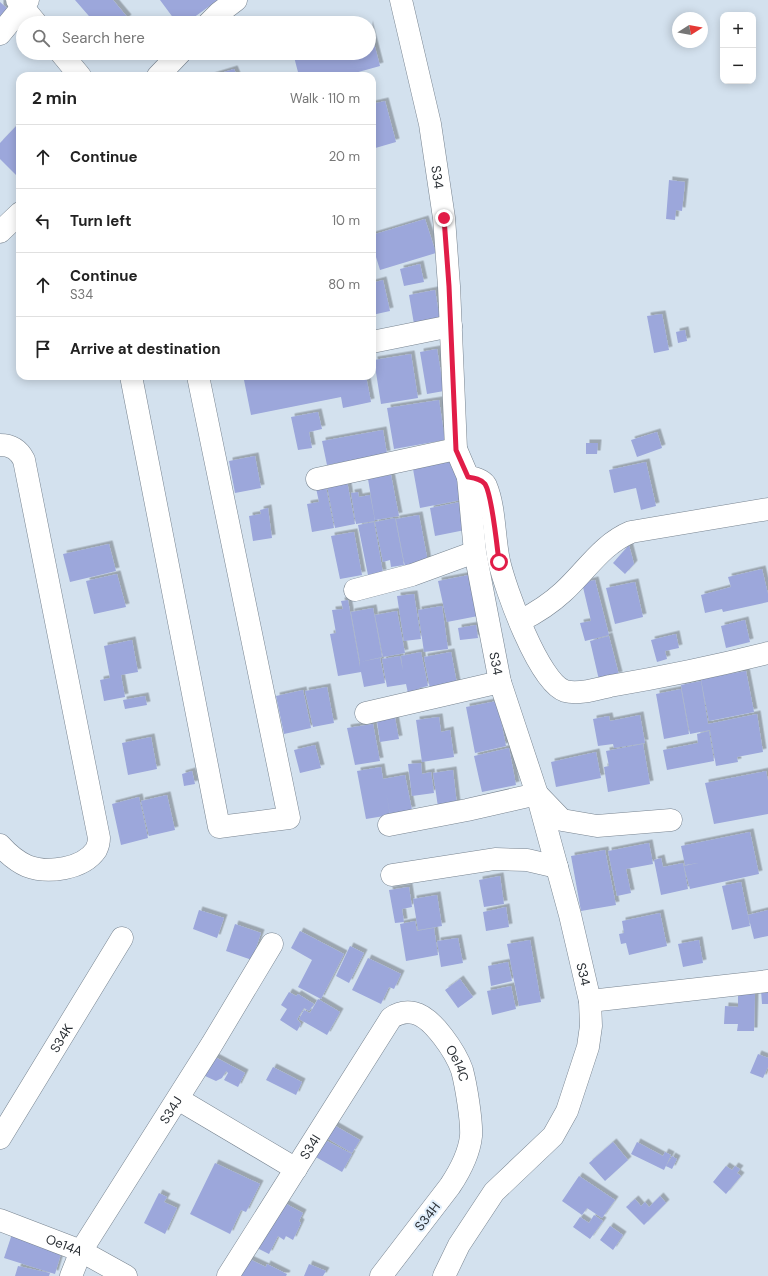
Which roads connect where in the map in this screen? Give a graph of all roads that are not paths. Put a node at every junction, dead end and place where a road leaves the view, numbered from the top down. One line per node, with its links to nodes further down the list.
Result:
1 (236, 0): 5 (street)
2 (401, 0): 14 (street, S34)
3 (26, 7): 4 (street)
4 (17, 16)
5 (215, 16)
6 (16, 17): 7 (street)
7 (0, 34)
8 (67, 60): 10 (street)
9 (173, 60): 11 (street)
10 (77, 72)
11 (162, 72)
12 (16, 217): 13 (street)
13 (0, 232)
14 (451, 326): 15 (street); 19 (street, S34)
15 (376, 341)
16 (133, 380): 17 (street)
17 (199, 380)
18 (0, 445): 32 (street)
19 (456, 450): 20 (street, S34); 21 (street)
20 (468, 477): 23 (street, S34); 25 (street)
21 (317, 479)
22 (768, 509): 25 (street)
23 (475, 552): 24 (street); 27 (street, S34)
24 (355, 590)
25 (520, 621): 26 (street)
26 (768, 653)
27 (500, 682): 28 (street); 29 (street, S34)
28 (366, 713)
29 (537, 794): 30 (street); 31 (street); 33 (street, S34)
30 (671, 820)
31 (389, 825)
32 (0, 845)
33 (558, 867): 34 (street); 38 (street, S34)
34 (392, 875)
35 (122, 938): 41 (street, S34K)
36 (272, 944): 40 (street, S34J)
37 (768, 981): 38 (street)
38 (590, 1001): 50 (street, S34)
39 (391, 1018): 42 (street, Oe14C); 43 (street, S34I)
40 (178, 1099): 43 (street); 45 (street, S34J)
41 (0, 1138)
42 (468, 1153): 49 (street, S34H)
43 (296, 1170): 48 (street, S34I)
44 (0, 1220): 45 (street, Oe14A)
45 (82, 1251): 46 (street, S34J); 47 (street, Oe14A)
46 (71, 1276)
47 (126, 1276)
48 (228, 1276)
49 (381, 1276)
50 (444, 1276)

